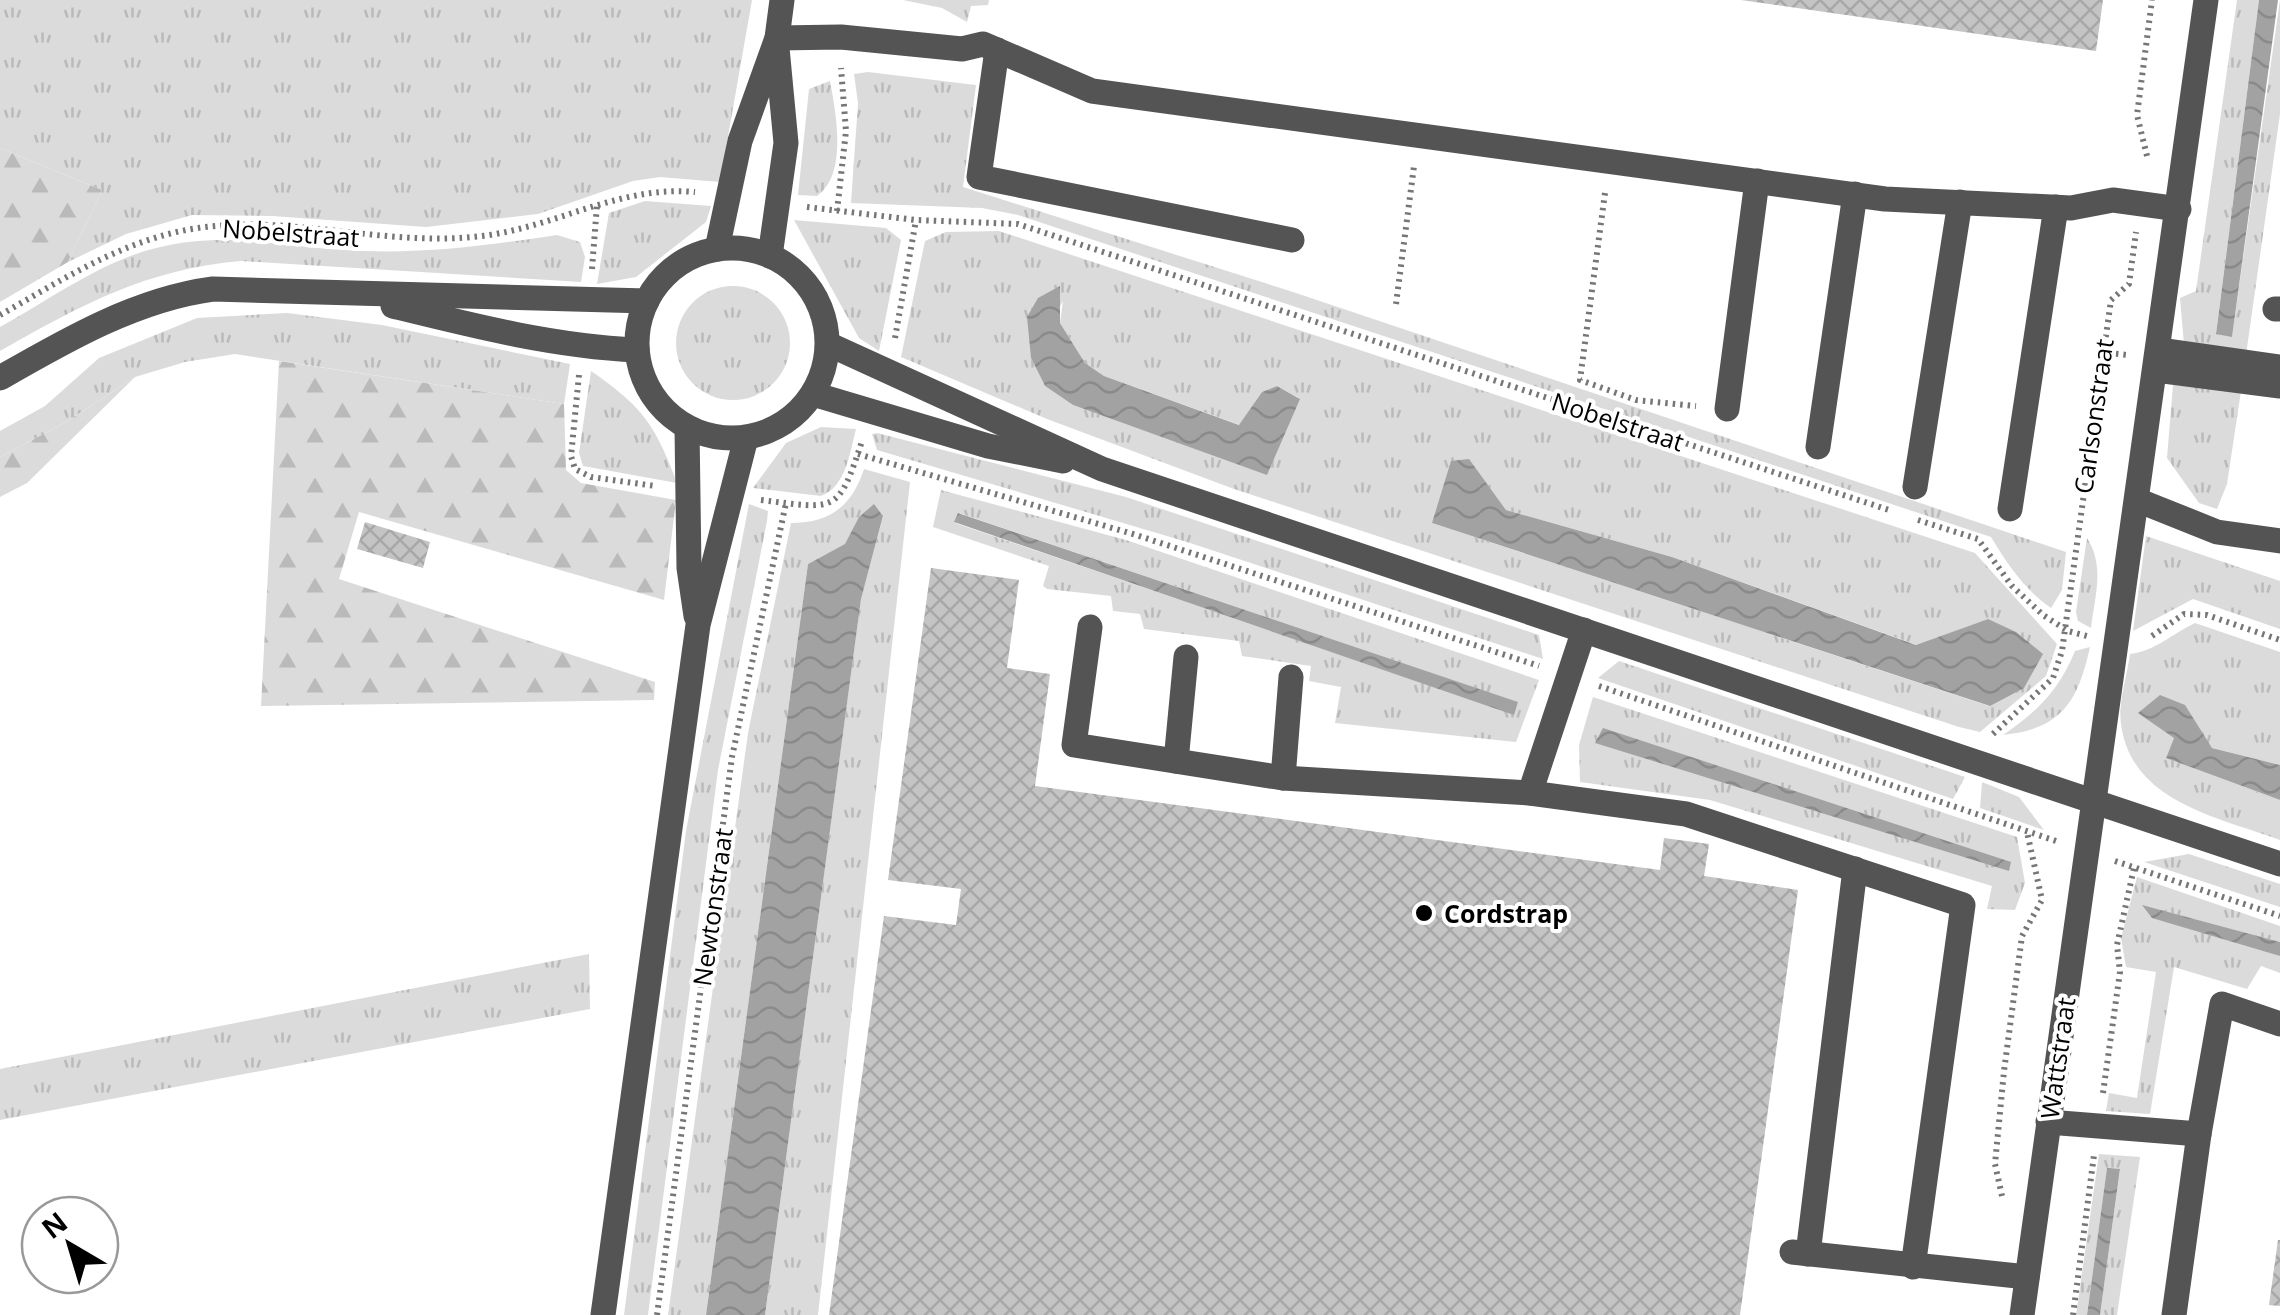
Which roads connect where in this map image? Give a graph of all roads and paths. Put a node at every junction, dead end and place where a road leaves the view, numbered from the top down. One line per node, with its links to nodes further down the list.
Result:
1 (782, 0): 5 (street)
2 (2152, 0): 13 (path, Carlsonstraat)
3 (2206, 0): 16 (street)
4 (841, 37): 5 (street); 6 (street); 47 (path, Nobelstraat)
5 (776, 38): 11 (street); 19 (street)
6 (990, 47): 8 (street); 17 (street)
7 (1416, 158): 23 (path)
8 (1609, 161): 9 (street); 33 (path)
9 (1756, 181): 10 (street); 33 (street)
10 (1854, 194): 12 (street); 36 (street)
11 (731, 196): 14 (path, Nobelstraat); 18 (street)
12 (1960, 202): 15 (street); 38 (street)
13 (2140, 203): 15 (street); 16 (street); 47 (path, Carlsonstraat)
14 (597, 205): 21 (path); 24 (path, Nobelstraat)
15 (2056, 207): 42 (street)
16 (2179, 209): 28 (street)
17 (1292, 240)
18 (717, 249): 19 (street); 22 (street)
19 (770, 256): 25 (street)
20 (350, 295): 21 (street); 26 (street); 30 (street)
21 (590, 300): 22 (street)
22 (647, 301): 27 (street)
23 (1396, 304)
24 (0, 315)
25 (828, 344): 32 (street); 37 (street)
26 (583, 348): 27 (street); 39 (path)
27 (637, 350): 34 (street)
28 (2158, 360): 29 (street); 31 (street); 41 (street)
29 (2280, 367)
30 (0, 378)
31 (2280, 386)
32 (813, 394): 35 (street); 37 (street)
33 (1727, 409)
34 (687, 428): 35 (street); 39 (street, Newtonstraat)
35 (746, 438): 40 (street, Newtonstraat)
36 (1818, 448)
37 (1102, 469): 46 (street)
38 (1916, 487)
39 (686, 490): 44 (street, Newtonstraat)
40 (732, 497): 44 (street, Newtonstraat); 68 (path, Newtonstraat)
41 (2137, 500): 43 (street); 49 (street)
42 (2010, 510)
43 (2280, 540)
44 (698, 626): 67 (street, Newtonstraat)
45 (1090, 627): 52 (street)
46 (1584, 630): 53 (street); 55 (street)
47 (2068, 631): 49 (path, Nobelstraat); 53 (path, Carlsonstraat)
48 (2280, 640): 49 (path)
49 (2116, 643): 56 (street)
50 (1186, 657): 52 (street)
51 (1290, 677): 54 (street)
52 (1176, 761): 54 (street)
53 (1978, 762): 56 (street); 57 (path, Carlsonstraat)
54 (1283, 778): 55 (street)
55 (1530, 793): 60 (street)
56 (2095, 802): 59 (street); 62 (street, Wattstraat)
57 (1965, 811)
58 (2028, 832): 64 (path, Wattstraat)
59 (2280, 864)
60 (1855, 869): 65 (street); 65 (street)
61 (2280, 1024): 63 (street)
62 (2048, 1122): 63 (street); 66 (street, Wattstraat)
63 (2199, 1134): 70 (street)
64 (2006, 1208)
65 (1913, 1268): 66 (street)
66 (2027, 1278): 69 (street, Wattstraat)
67 (604, 1315)
68 (658, 1315)
69 (2022, 1315)
70 (2174, 1315)

